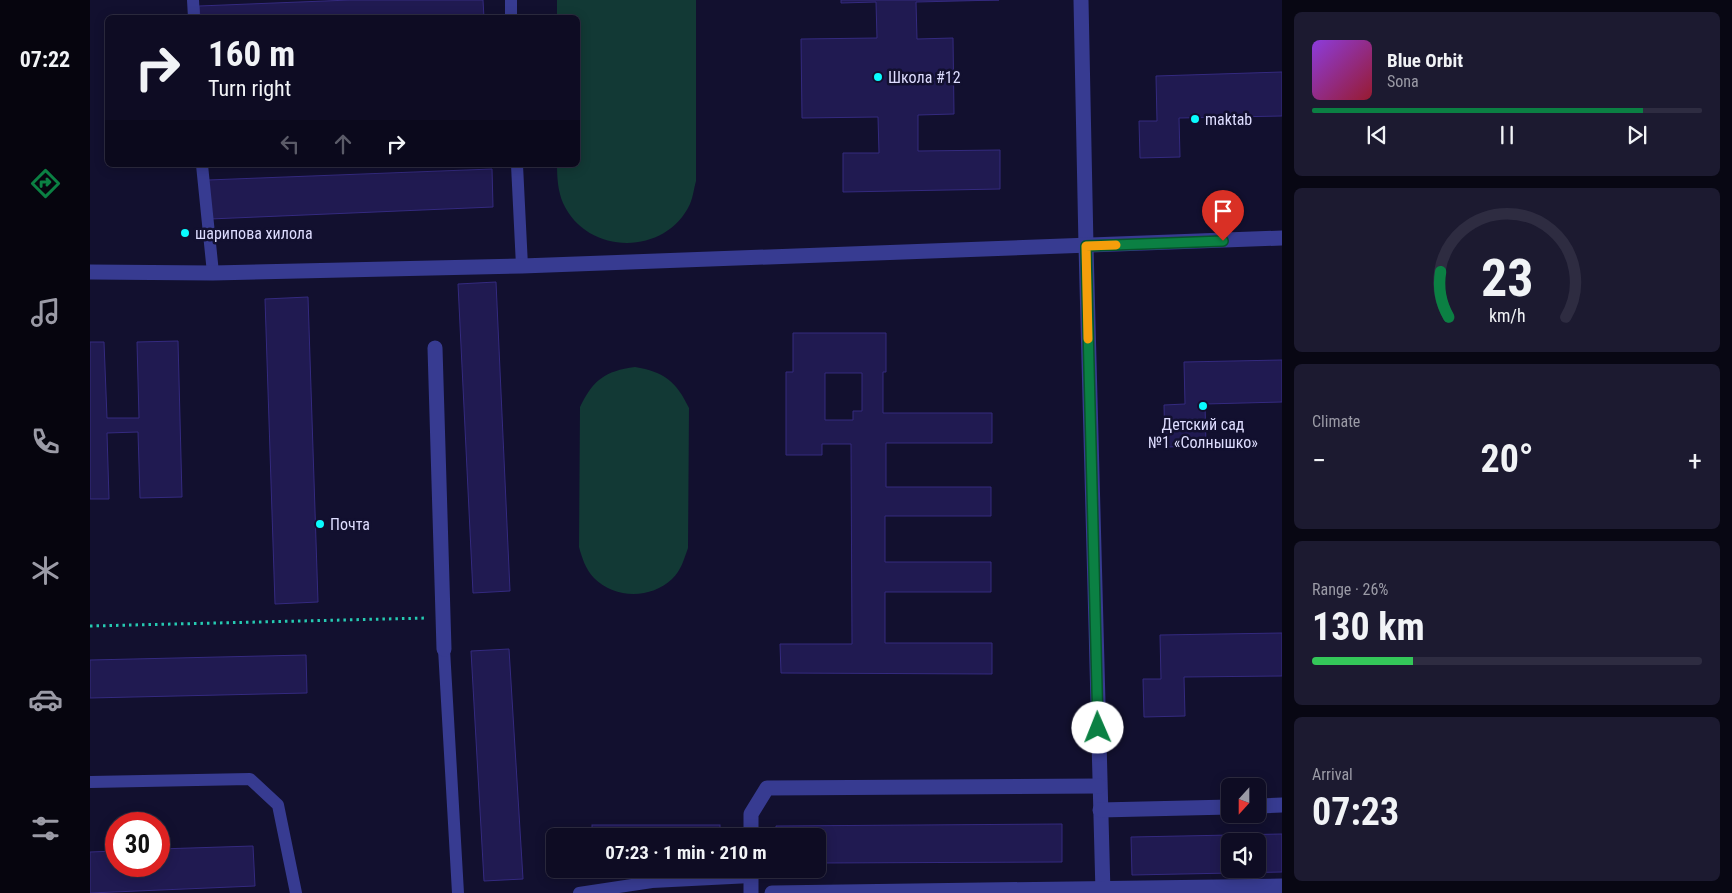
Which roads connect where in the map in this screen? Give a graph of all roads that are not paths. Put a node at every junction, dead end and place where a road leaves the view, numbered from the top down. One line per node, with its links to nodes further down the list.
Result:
1 (193, 0): 4 (lane)
2 (511, 0): 5 (lane)
3 (1081, 0): 9 (street)
4 (194, 15)
5 (511, 15)
6 (202, 167): 12 (lane)
7 (517, 167): 10 (lane)
8 (1282, 238): 9 (street)
9 (1086, 246): 10 (street); 16 (street)
10 (522, 266): 12 (street)
11 (90, 272): 12 (street)
12 (213, 273)
13 (435, 348): 14 (street)
14 (444, 649): 28 (lane)
15 (90, 782): 27 (lane)
16 (1099, 786): 20 (street); 21 (street)
17 (1282, 805): 18 (street)
18 (1266, 806)
19 (1221, 807): 20 (street)
20 (1100, 810): 25 (street)
21 (751, 828)
22 (696, 878): 29 (lane)
23 (751, 878): 30 (street)
24 (1282, 886): 25 (street)
25 (1102, 890): 26 (street)
26 (835, 892): 31 (street)
27 (296, 893)
28 (458, 893)
29 (579, 893)
30 (751, 893)
31 (772, 893)

